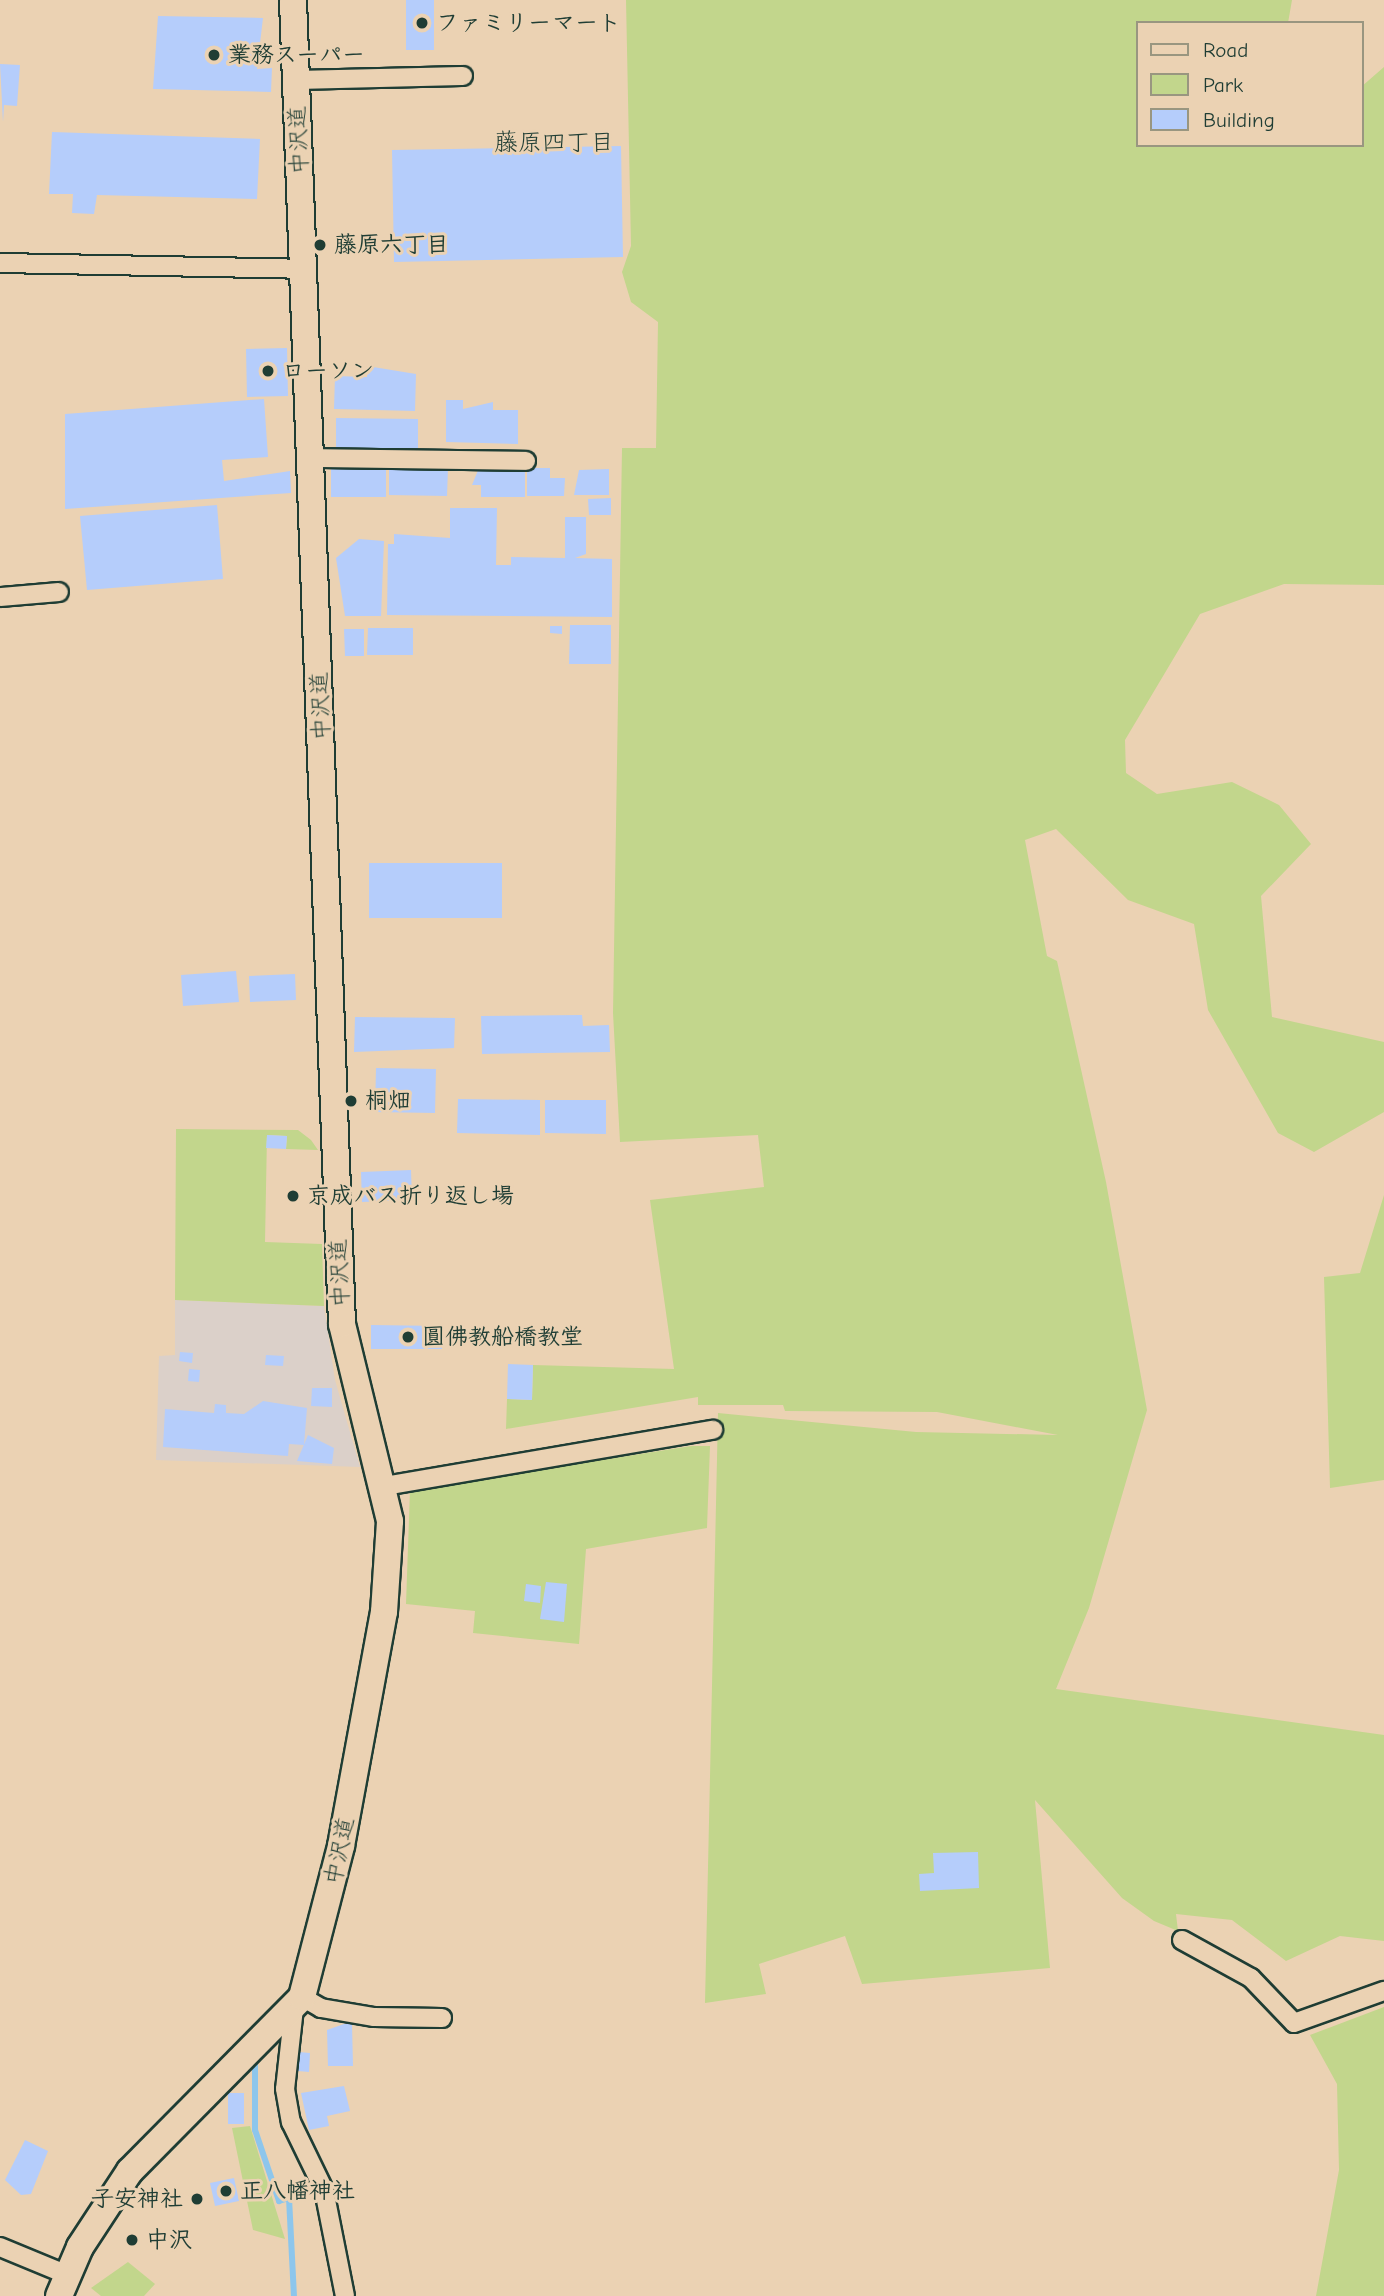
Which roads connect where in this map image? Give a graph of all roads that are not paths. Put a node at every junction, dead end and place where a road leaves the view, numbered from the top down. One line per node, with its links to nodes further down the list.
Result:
1 (293, 0): 3 (street, 中沢道)
2 (463, 76): 3 (street)
3 (296, 80): 5 (street, 中沢道)
4 (0, 263): 5 (street)
5 (304, 269): 6 (street, 中沢道)
6 (312, 458): 7 (street); 11 (street, 中沢道)
7 (526, 461)
8 (59, 592): 9 (street)
9 (0, 597)
10 (713, 1430): 11 (street)
11 (383, 1486): 14 (street, 中沢道)
12 (1182, 1940): 13 (street)
13 (1384, 1991)
14 (298, 2003): 15 (street); 17 (street, 中沢道); 18 (street)
15 (442, 2018)
16 (0, 2247): 17 (street)
17 (63, 2285)
18 (345, 2296)

